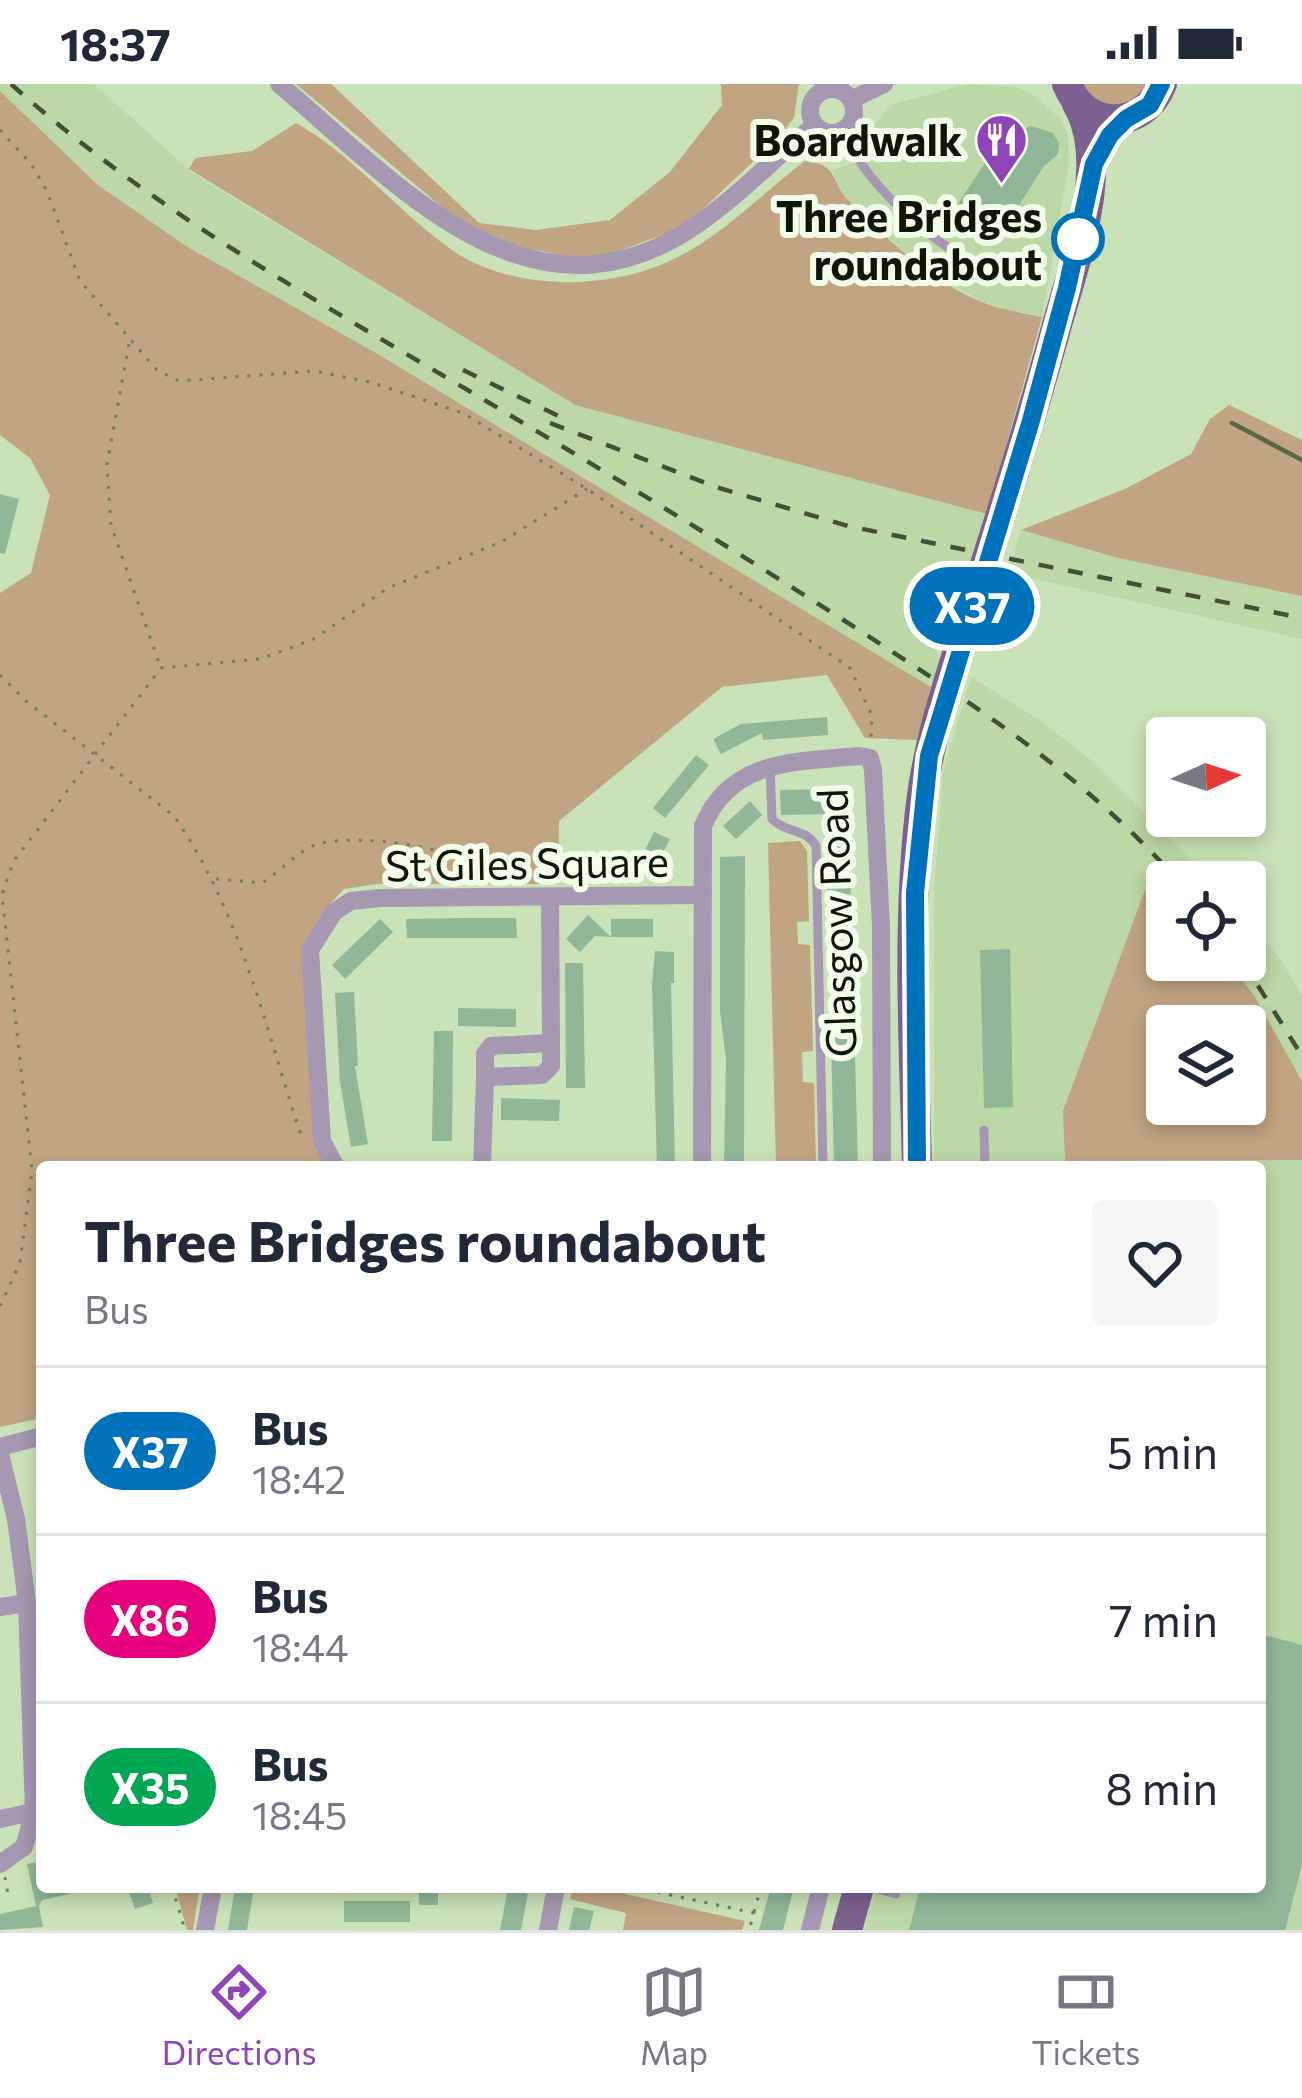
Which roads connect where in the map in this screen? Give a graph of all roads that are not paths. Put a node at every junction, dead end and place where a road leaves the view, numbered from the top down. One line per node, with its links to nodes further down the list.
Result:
1 (279, 84): 8 (street)
2 (884, 84): 6 (street)
3 (1162, 84): 7 (main road)
4 (820, 88): 6 (street); 8 (street)
5 (1069, 92): 7 (main road); 10 (main road)
6 (851, 100): 9 (street)
7 (1126, 119): 10 (main road)
8 (815, 125): 9 (street)
9 (841, 131): 11 (lane)
10 (1090, 174): 18 (main road, Glasgow Road)
11 (1003, 278)
12 (770, 765): 13 (street); 17 (street, Glasgow Road); 23 (lane)
13 (703, 895): 14 (street, St Giles Square); 22 (street)
14 (550, 898): 15 (street); 20 (street, St Giles Square)
15 (551, 1043): 16 (street); 16 (street)
16 (485, 1077): 21 (street)
17 (882, 1087): 18 (street, Glasgow Road); 24 (street, Glasgow Road)
18 (915, 1088): 25 (main road, Glasgow Road)
19 (984, 1130): 26 (lane)
20 (333, 1161)
21 (482, 1161)
22 (702, 1161)
23 (823, 1161)
24 (882, 1161)
25 (917, 1161)
26 (986, 1161)
27 (36, 1438): 28 (street)
28 (0, 1450): 29 (street)
29 (26, 1603): 30 (street); 31 (street)
30 (0, 1607)
31 (36, 1776)
32 (36, 1811): 34 (street)
33 (36, 1816): 35 (street)
34 (0, 1819)
35 (0, 1864)
36 (212, 1893): 42 (street)
37 (555, 1893): 43 (street)
38 (819, 1893): 44 (street)
39 (857, 1893): 45 (main road)
40 (892, 1893): 41 (lane)
41 (896, 1894)
42 (205, 1930)
43 (548, 1930)
44 (810, 1930)
45 (848, 1930)

